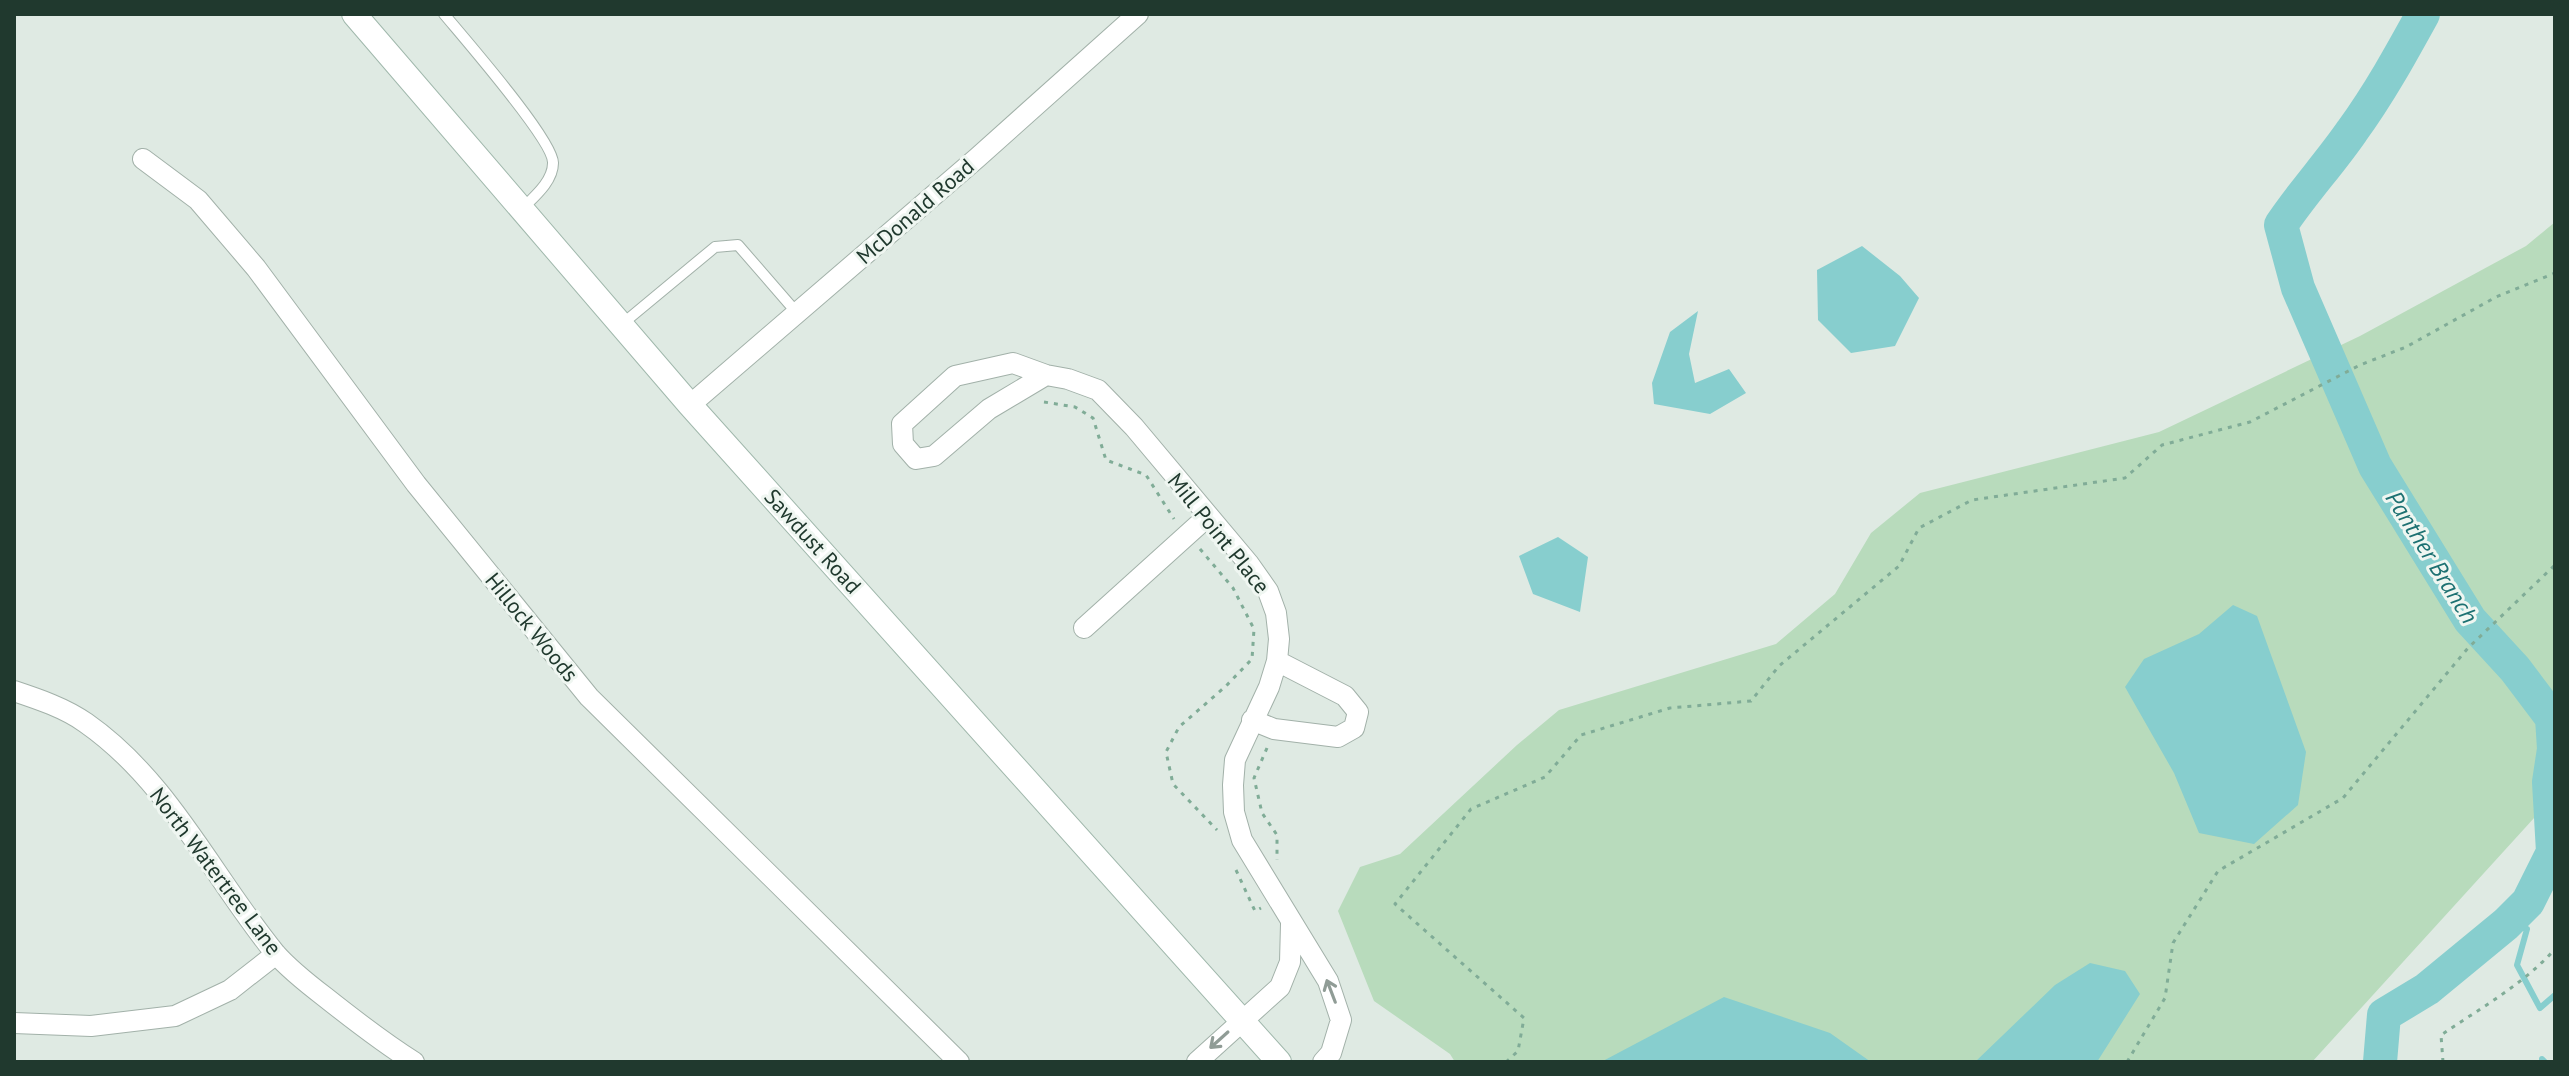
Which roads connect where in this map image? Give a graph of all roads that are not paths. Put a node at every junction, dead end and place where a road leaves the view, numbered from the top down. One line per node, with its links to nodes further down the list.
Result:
1 (354, 14): 5 (street, Sawdust Road)
2 (444, 14): 5 (lane)
3 (1138, 14): 6 (street, McDonald Road)
4 (143, 159): 20 (street, Hillock Woods)
5 (522, 209): 7 (street, Sawdust Road)
6 (797, 313): 7 (lane); 9 (street, McDonald Road)
7 (621, 325): 9 (street, Sawdust Road)
8 (1046, 375): 8 (street, Mill Point Place); 10 (street, Mill Point Place)
9 (690, 405): 17 (street, Sawdust Road)
10 (1207, 517): 11 (street); 12 (street, Mill Point Place)
11 (1084, 628)
12 (1277, 661): 14 (street, Mill Point Place); 14 (street)
13 (14, 691): 16 (street, North Watertree Lane)
14 (1252, 720): 15 (street, Mill Point Place)
15 (1291, 924): 17 (street); 23 (street, Mill Point Place, one-way to 15)
16 (276, 954): 18 (street); 19 (street, North Watertree Lane)
17 (1243, 1019): 21 (street, one-way to 21); 22 (street, Sawdust Road)
18 (14, 1023)
19 (414, 1062)
20 (959, 1062)
21 (1197, 1062)
22 (1279, 1062)
23 (1323, 1062)

